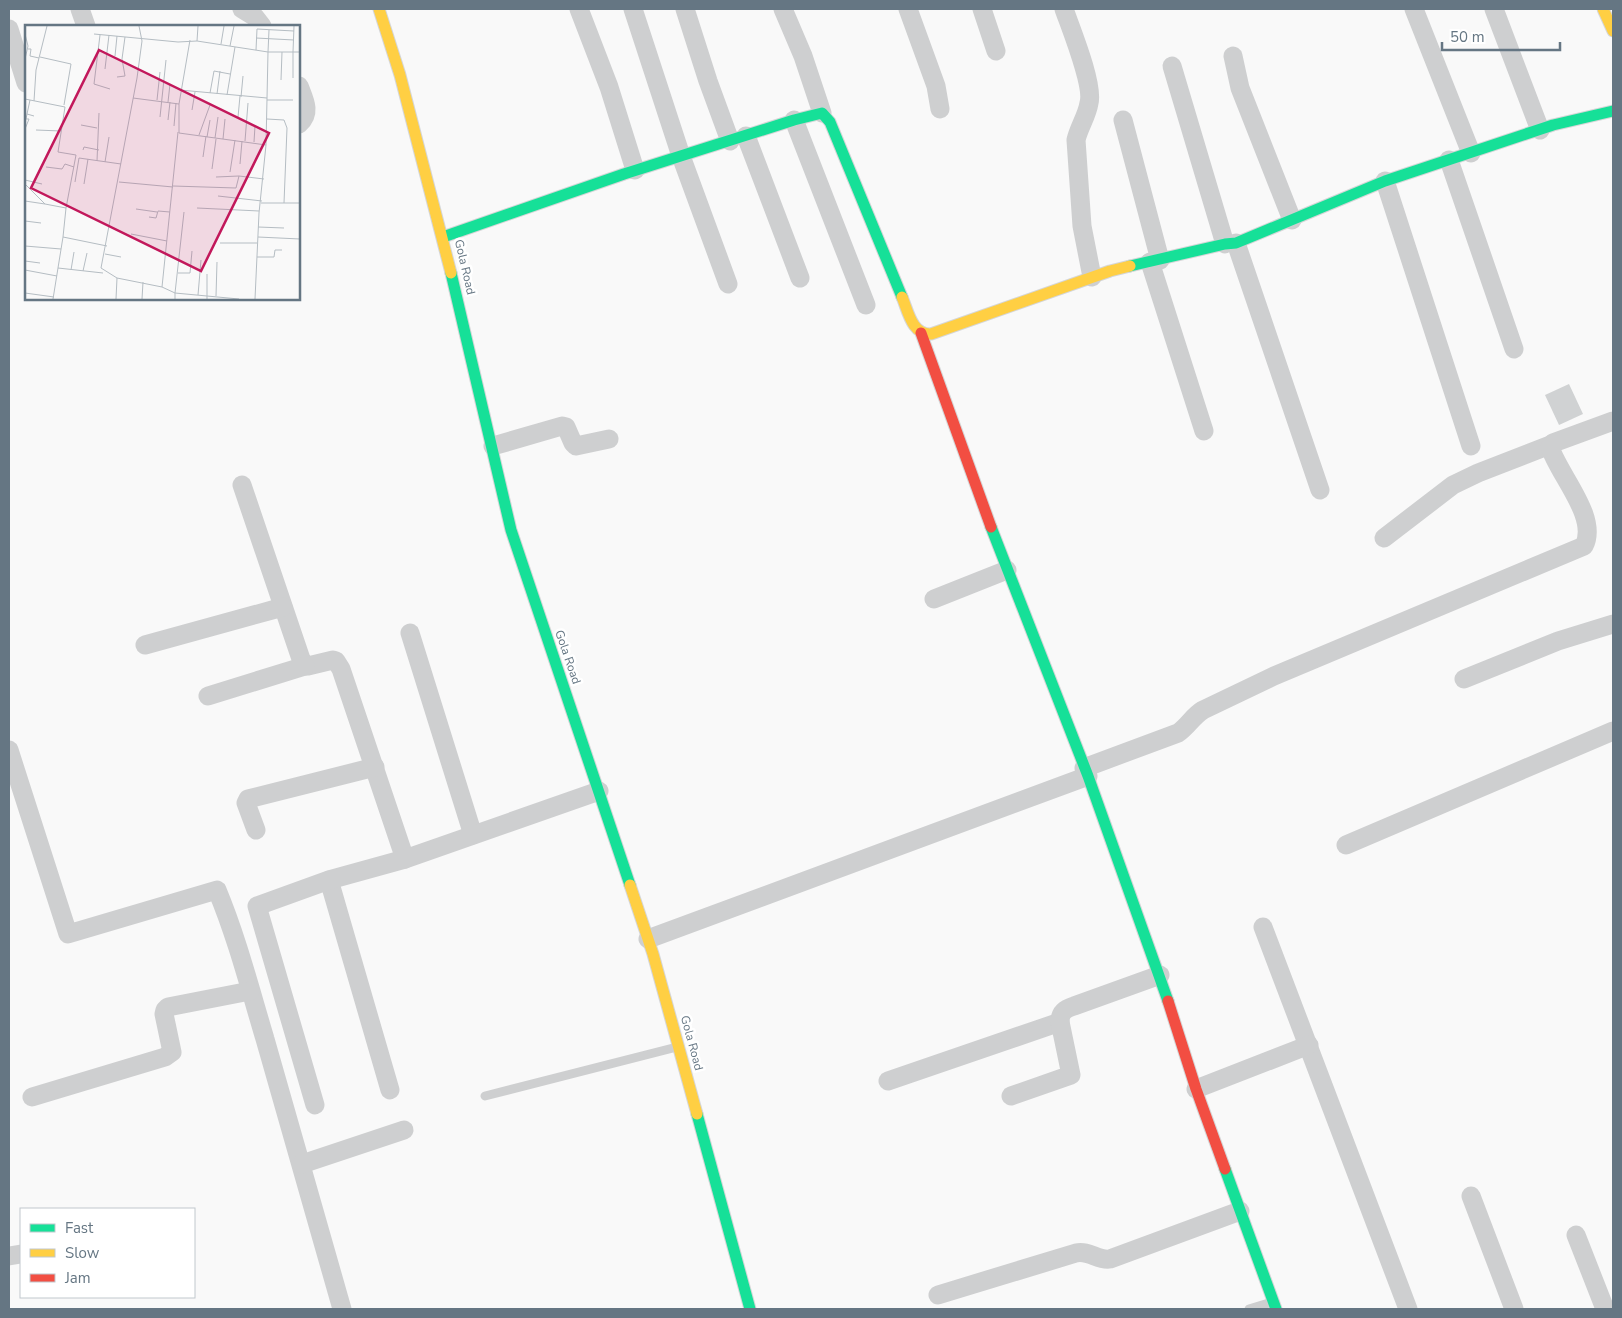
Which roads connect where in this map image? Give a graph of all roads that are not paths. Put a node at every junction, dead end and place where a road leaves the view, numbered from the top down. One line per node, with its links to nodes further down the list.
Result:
1 (80, 9): 14 (street)
2 (242, 9): 15 (street)
3 (379, 9): 37 (street, Gola Road)
4 (580, 9): 34 (street)
5 (633, 9): 32 (street)
6 (685, 9): 30 (street)
7 (783, 9): 25 (street)
8 (908, 9): 23 (street)
9 (982, 9): 18 (street)
10 (1064, 9): 40 (street)
11 (1414, 9): 31 (street)
12 (1494, 9): 29 (street)
13 (1603, 9): 17 (street)
14 (86, 25)
15 (261, 25)
16 (9, 29): 21 (street)
17 (1613, 31)
18 (996, 51)
19 (1233, 56): 36 (street)
20 (1172, 66): 38 (street)
21 (25, 80)
22 (300, 90): 28 (street)
23 (940, 109)
24 (1613, 111): 29 (street)
25 (822, 113): 26 (street); 44 (street)
26 (794, 120): 30 (street); 43 (street)
27 (1123, 120): 39 (street)
28 (300, 123)
29 (1540, 130): 31 (street)
30 (738, 139): 32 (street); 41 (street)
31 (1472, 153): 33 (street)
32 (681, 156): 34 (street); 42 (street)
33 (1449, 160): 35 (street); 45 (street)
34 (635, 170): 37 (street)
35 (1385, 181): 36 (street); 51 (street)
36 (1292, 220): 38 (street)
37 (443, 237): 50 (street, Gola Road)
38 (1230, 243): 39 (street); 53 (street)
39 (1155, 261): 40 (street); 47 (street)
40 (1092, 277): 44 (street)
41 (800, 278)
42 (728, 284)
43 (866, 305)
44 (921, 333): 55 (street)
45 (1514, 348)
46 (1613, 421): 49 (street)
47 (1204, 432)
48 (609, 439): 50 (street)
49 (1550, 445): 54 (street); 67 (street)
50 (493, 446): 68 (street, Gola Road)
51 (1471, 446)
52 (242, 485): 57 (street)
53 (1320, 490)
54 (1384, 538)
55 (1007, 570): 56 (street); 67 (street)
56 (934, 599)
57 (283, 607): 60 (street); 61 (street)
58 (1613, 624): 62 (street)
59 (410, 633): 70 (street)
60 (145, 645)
61 (305, 666): 63 (street); 66 (street)
62 (1464, 679)
63 (208, 696)
64 (1613, 731): 71 (street)
65 (10, 761): 77 (street)
66 (375, 767): 69 (street); 72 (street)
67 (1086, 772): 75 (street); 76 (street)
68 (599, 791): 70 (street); 75 (street, Gola Road)
69 (256, 830)
70 (473, 835): 72 (street)
71 (1346, 845)
72 (405, 859): 73 (street)
73 (329, 880): 83 (street); 87 (street)
74 (1263, 927): 79 (street)
75 (648, 939): 80 (street, Gola Road)
76 (1160, 975): 78 (street); 82 (street)
77 (250, 990): 86 (street); 89 (street)
78 (1060, 1022): 81 (street); 85 (street)
79 (1309, 1045): 82 (street); 98 (street)
80 (679, 1046): 84 (lane); 96 (street, Gola Road)
81 (888, 1081)
82 (1196, 1089): 91 (street)
83 (390, 1090)
84 (485, 1096)
85 (1011, 1096)
86 (32, 1097)
87 (315, 1105)
88 (404, 1130): 89 (street)
89 (302, 1164): 95 (street)
90 (1471, 1196): 99 (street)
91 (1240, 1211): 93 (street); 94 (street)
92 (1576, 1235): 100 (street)
93 (938, 1295)
94 (1275, 1306): 97 (lane)
95 (342, 1309)
96 (750, 1309)
97 (1249, 1309)
98 (1408, 1309)
99 (1514, 1309)
100 (1605, 1309)

